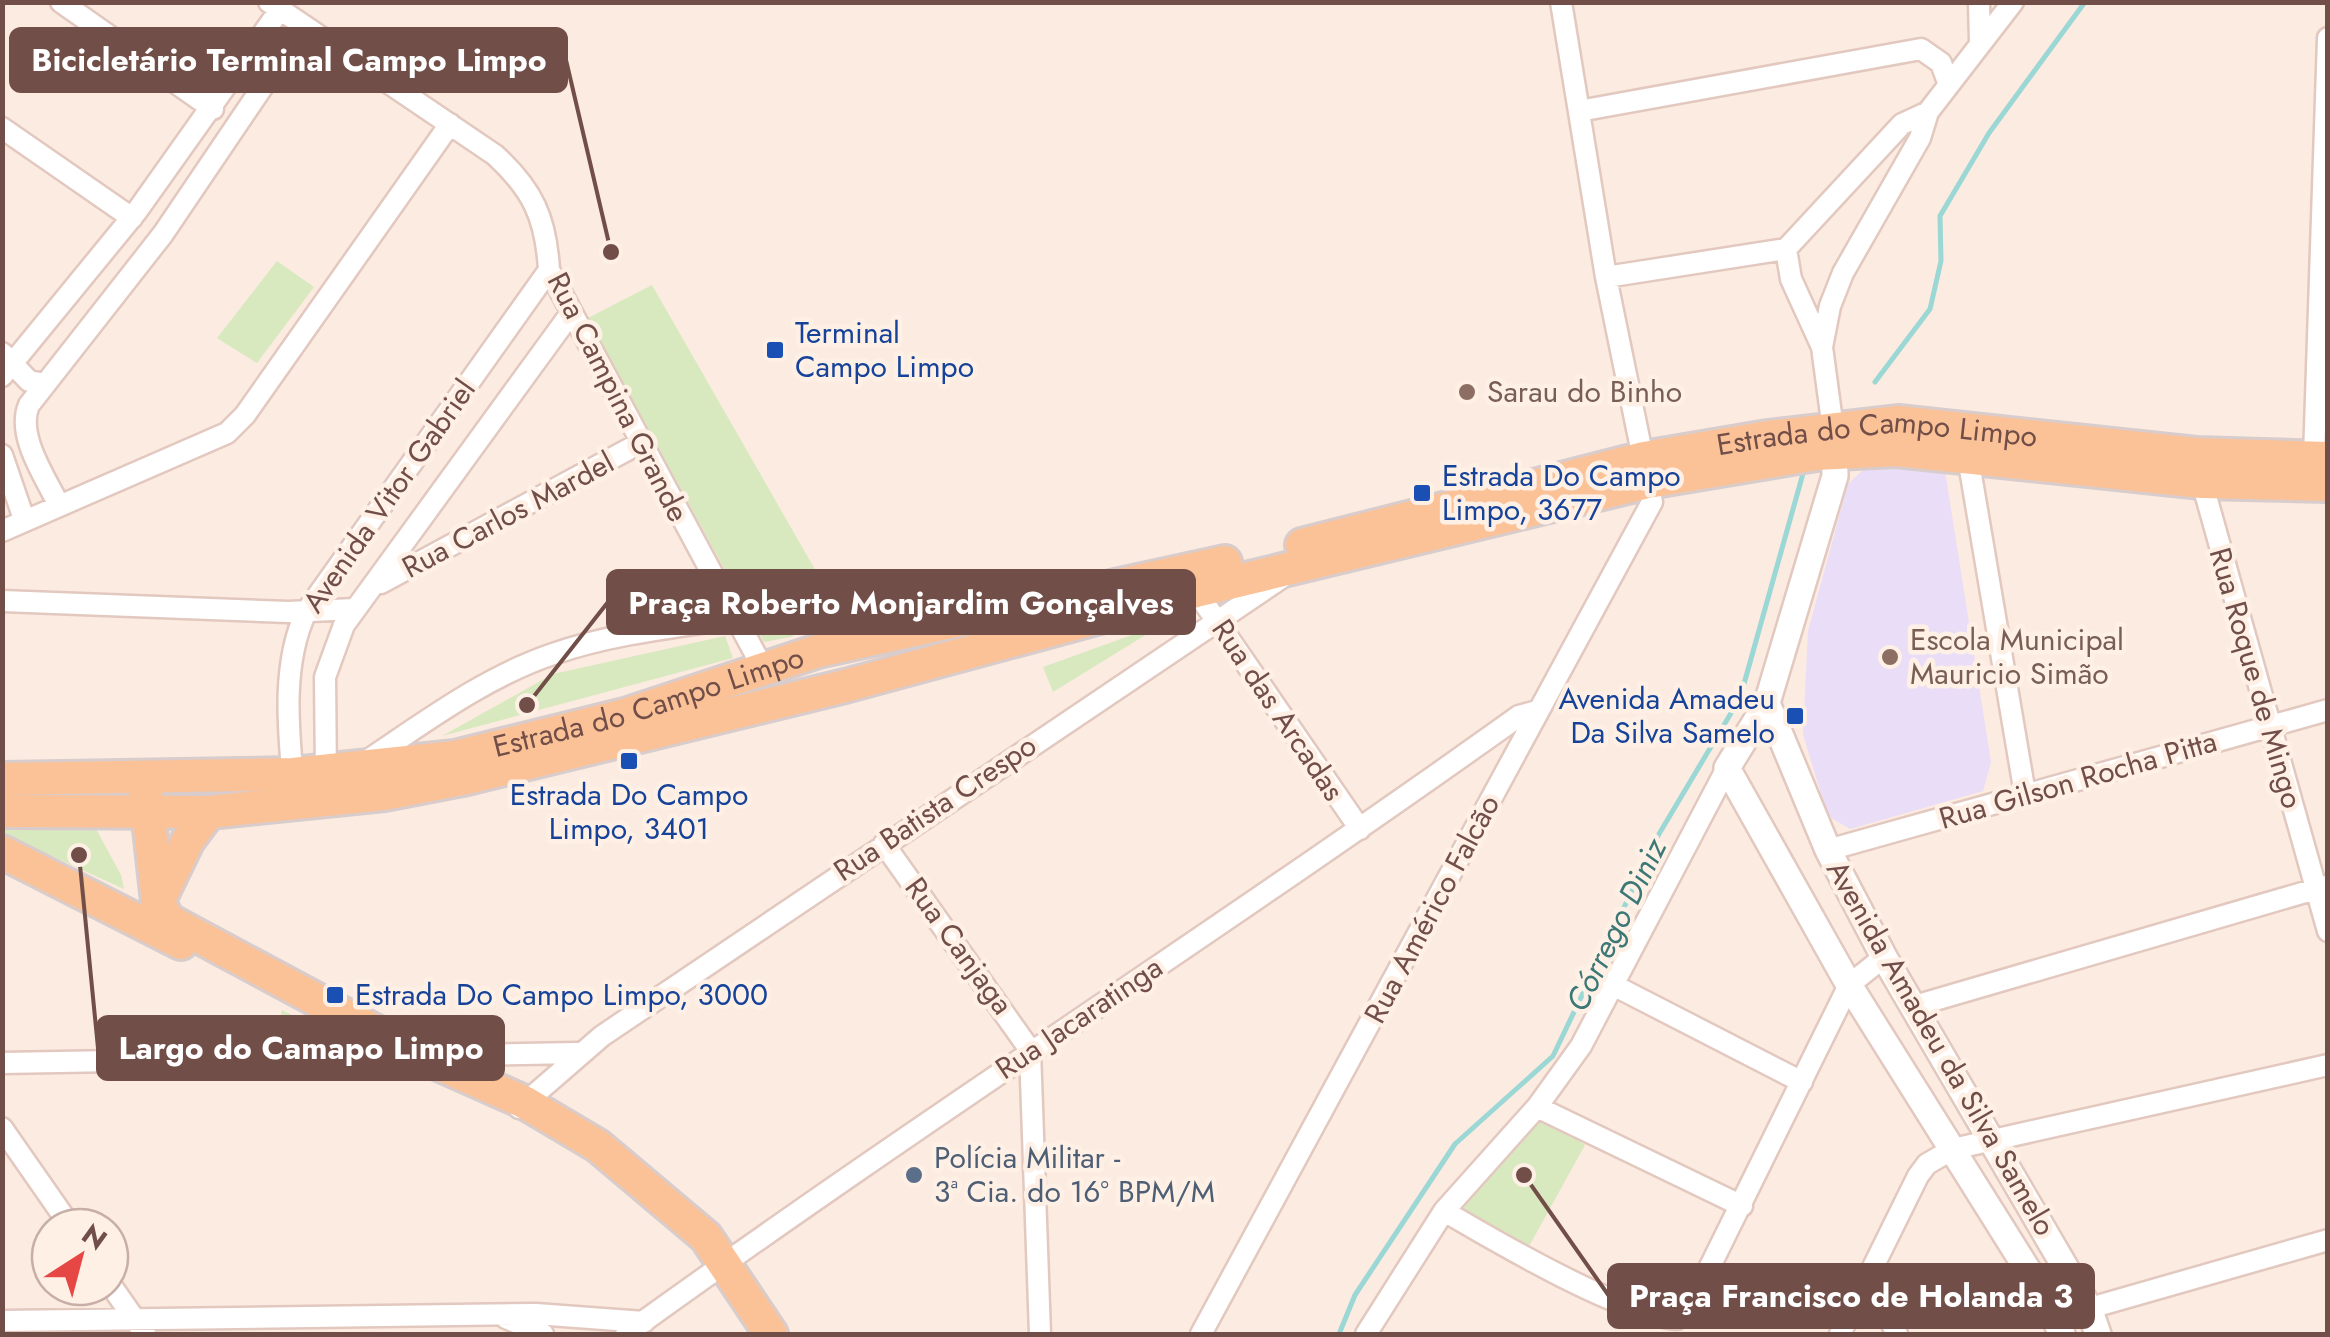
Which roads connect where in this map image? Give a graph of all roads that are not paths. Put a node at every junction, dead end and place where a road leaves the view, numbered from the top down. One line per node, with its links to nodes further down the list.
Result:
1 (61, 2): 10 (street)
2 (1560, 2): 11 (street)
3 (1979, 2): 8 (street)
4 (2013, 2): 8 (street)
5 (274, 6): 6 (street, Rua Campina Grande); 10 (street)
6 (303, 27): 13 (street, Rua Campina Grande); 22 (street)
7 (2328, 38): 27 (street)
8 (1980, 42): 9 (street)
9 (1950, 85): 11 (street); 12 (street)
10 (213, 109): 15 (street)
11 (1579, 111): 18 (street)
12 (1928, 112): 16 (street); 20 (street)
13 (450, 124): 17 (street, Rua Campina Grande); 30 (street)
14 (2, 128): 15 (street)
15 (132, 218): 21 (street)
16 (1786, 249): 18 (street); 20 (street)
17 (549, 270): 19 (street, Rua Campina Grande); 38 (street, Avenida Vitor Gabriel)
18 (1606, 277): 28 (street)
19 (571, 313): 24 (street, Rua Campina Grande); 34 (street, Avenida Vitor Gabriel)
20 (1822, 347): 23 (street)
21 (5, 365): 22 (street)
22 (45, 384): 30 (street)
23 (1834, 440): 26 (main road, Estrada do Campo Limpo); 27 (main road, Estrada do Campo Limpo); 28 (main road, Estrada do Campo Limpo); 43 (street)
24 (642, 442): 34 (street, Rua Carlos Mardel); 39 (street, Rua Campina Grande)
25 (2, 456): 31 (street)
26 (1968, 456): 29 (main road, Estrada do Campo Limpo); 55 (street)
27 (2323, 467): 29 (main road, Estrada do Campo Limpo)
28 (1646, 470): 33 (main road, Estrada do Campo Limpo); 41 (main road, Estrada do Campo Limpo); 46 (street, Rua Américo Falcão)
29 (2202, 482): 48 (street, Rua Roque de Mingo)
30 (59, 505): 31 (street)
31 (24, 519): 32 (street)
32 (2, 531)
33 (1297, 568): 35 (main road, Estrada do Campo Limpo); 40 (street, Rua Batista Crespo)
34 (375, 586): 37 (street, Avenida Vitor Gabriel)
35 (1196, 592): 40 (street, Rua das Arcadas); 44 (main road, Estrada do Campo Limpo)
36 (2, 601): 38 (street)
37 (355, 610): 38 (street); 54 (street, Avenida Vitor Gabriel)
38 (306, 612): 54 (street, Avenida Vitor Gabriel)
39 (735, 618): 42 (street, Rua Campina Grande); 47 (street)
40 (1217, 620): 60 (street, Rua das Arcadas); 61 (street, Rua Batista Crespo)
41 (818, 651): 42 (main road, Estrada do Campo Limpo); 44 (main road)
42 (764, 670): 49 (main road, Estrada do Campo Limpo)
43 (1767, 703): 50 (street); 62 (street, Avenida Amadeu da Silva Samelo)
44 (766, 705): 54 (main road, Estrada do Campo Limpo)
45 (2328, 710): 48 (street, Rua Gilson Rocha Pitta)
46 (1537, 711): 60 (street, Rua Jacaratinga); 97 (street, Rua Américo Falcão)
47 (422, 724): 49 (street); 54 (street)
48 (2269, 727): 55 (street, Rua Gilson Rocha Pitta); 64 (street, Rua Roque de Mingo)
49 (404, 764): 54 (main road, Estrada do Campo Limpo)
50 (1726, 768): 68 (street, Avenida Amadeu da Silva Samelo); 69 (street)
51 (145, 778): 53 (main road, Estrada do Campo Limpo); 54 (main road, Estrada do Campo Limpo); 59 (main road)
52 (2, 779): 53 (main road, Estrada do Campo Limpo)
53 (38, 780): 56 (main road)
54 (319, 784): 58 (main road, Estrada do Campo Limpo)
55 (2025, 794): 62 (street, Rua Gilson Rocha Pitta)
56 (2, 799)
57 (2, 811): 59 (main road, Estrada do Campo Limpo)
58 (209, 812): 59 (main road, Estrada do Campo Limpo); 65 (main road)
59 (148, 813): 65 (main road)
60 (1360, 830): 71 (street, Rua Jacaratinga)
61 (884, 844): 71 (street, Rua Canjaga); 72 (street, Rua Batista Crespo)
62 (1828, 850): 67 (street, Avenida Amadeu da Silva Samelo)
63 (2, 852): 73 (main road)
64 (2321, 887): 66 (street, Rua Roque de Mingo); 70 (street)
65 (158, 902): 73 (main road)
66 (2328, 931)
67 (1884, 957): 68 (street); 70 (street, Avenida Amadeu da Silva Samelo)
68 (1850, 985): 76 (street); 81 (street, Avenida Amadeu da Silva Samelo)
69 (1615, 986): 76 (street); 77 (street)
70 (1912, 1007): 80 (street, Avenida Amadeu da Silva Samelo)
71 (1030, 1050): 86 (street, Rua Jacaratinga); 96 (street)
72 (577, 1054): 73 (street); 78 (street, Rua Batista Crespo)
73 (414, 1058): 74 (street); 78 (main road)
74 (2, 1063)
75 (2328, 1065): 80 (street)
76 (1802, 1082): 82 (street)
77 (1537, 1107): 82 (street); 84 (street)
78 (519, 1108): 86 (main road)
79 (2, 1128): 83 (street)
80 (1994, 1142): 81 (street); 88 (street, Avenida Amadeu da Silva Samelo)
81 (1953, 1149): 87 (street); 91 (street, Avenida Amadeu da Silva Samelo)
82 (1742, 1206): 84 (street)
83 (57, 1207)
84 (1444, 1211): 98 (street)
85 (2328, 1240): 88 (street)
86 (727, 1265): 93 (street, Rua Jacaratinga); 95 (main road)
87 (1868, 1277): 99 (street); 100 (street)
88 (2089, 1308): 91 (street); 101 (street, Avenida Amadeu da Silva Samelo)
89 (500, 1316): 92 (street); 93 (street); 94 (street)
90 (2, 1321): 92 (street)
91 (2058, 1326)
92 (140, 1327)
93 (635, 1328)
94 (544, 1334)
95 (771, 1334)
96 (1040, 1334)
97 (1202, 1334)
98 (1366, 1334)
99 (1840, 1334)
100 (1897, 1334)
101 (2098, 1334)

